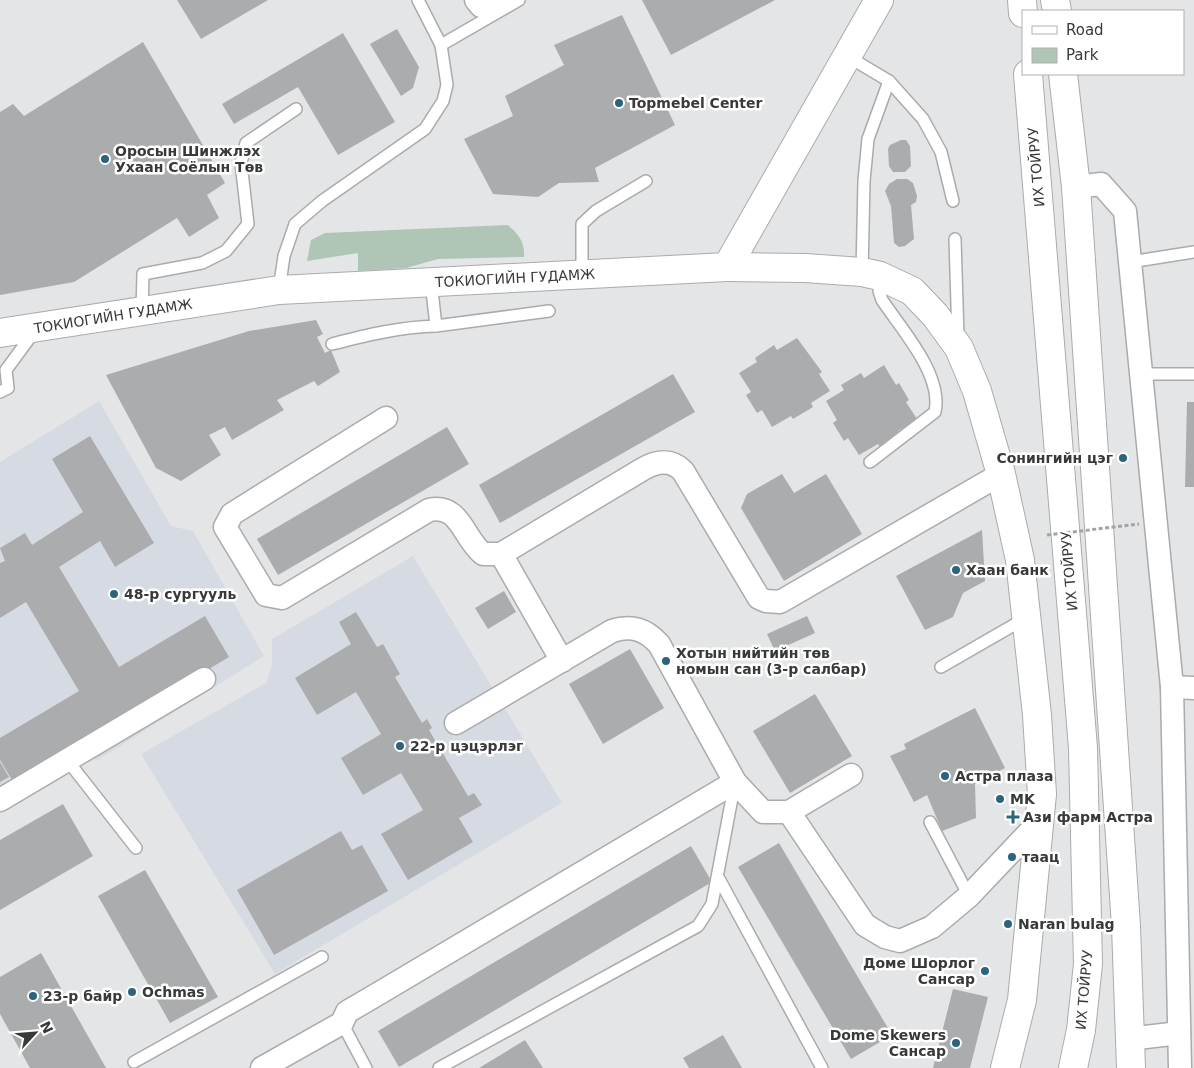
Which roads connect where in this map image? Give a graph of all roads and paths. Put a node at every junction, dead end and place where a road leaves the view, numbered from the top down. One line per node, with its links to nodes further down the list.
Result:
1 (418, 0): 6 (lane)
2 (476, 0): 3 (street)
3 (502, 0)
4 (519, 0): 6 (lane)
5 (879, 0): 7 (main road)
6 (441, 45): 22 (lane)
7 (847, 56): 10 (lane); 18 (main road)
8 (1028, 75): 66 (main road, ИХ ТОЙРУУ)
9 (1064, 75): 13 (main road)
10 (889, 81): 14 (lane); 20 (lane)
11 (296, 109): 24 (lane)
12 (646, 181): 19 (lane)
13 (1076, 187): 17 (street); 59 (main road)
14 (953, 200)
15 (955, 239): 29 (lane)
16 (1194, 252): 17 (lane)
17 (1130, 262): 30 (street)
18 (727, 267): 19 (main road, ТОКИОГИЙН ГУДАМЖ); 20 (main road, ТОКИОГИЙН ГУДАМЖ)
19 (582, 274): 21 (main road, ТОКИОГИЙН ГУДАМЖ)
20 (871, 274): 29 (main road); 34 (lane)
21 (430, 282): 22 (main road, ТОКИОГИЙН ГУДАМЖ); 25 (lane)
22 (280, 290): 24 (main road, ТОКИОГИЙН ГУДАМЖ)
23 (549, 311): 25 (lane)
24 (142, 312): 26 (main road, ТОКИОГИЙН ГУДАМЖ)
25 (436, 326): 28 (lane)
26 (36, 328): 27 (main road, ТОКИОГИЙН ГУДАМЖ); 32 (lane)
27 (0, 334)
28 (332, 344)
29 (959, 348): 35 (main road)
30 (1141, 374): 31 (lane); 43 (street)
31 (1194, 374)
32 (0, 392)
33 (386, 418): 38 (street)
34 (870, 462)
35 (1001, 474): 38 (street); 39 (main road)
36 (1138, 524): 37 (path, bridge)
37 (1046, 535)
38 (501, 554): 40 (street)
39 (1026, 618): 41 (lane); 51 (main road)
40 (562, 661): 45 (street); 48 (street)
41 (941, 667)
42 (204, 679): 46 (street)
43 (1172, 687): 44 (street); 58 (street)
44 (1194, 688)
45 (456, 723)
46 (68, 762): 49 (street); 53 (lane)
47 (851, 776): 50 (street)
48 (735, 782): 50 (street); 54 (lane); 57 (street)
49 (0, 800)
50 (789, 812): 55 (street)
51 (1041, 820): 55 (street); 65 (main road)
52 (930, 822): 55 (lane)
53 (136, 848)
54 (718, 876): 63 (lane); 64 (lane)
55 (969, 896)
56 (322, 957): 60 (lane)
57 (342, 1023): 61 (street); 62 (lane)
58 (1187, 1032): 59 (street); 68 (street)
59 (1129, 1039): 67 (main road)
60 (134, 1062)
61 (262, 1068)
62 (366, 1068)
63 (439, 1068)
64 (822, 1068)
65 (1006, 1068)
66 (1072, 1068)
67 (1131, 1068)
68 (1180, 1068)

